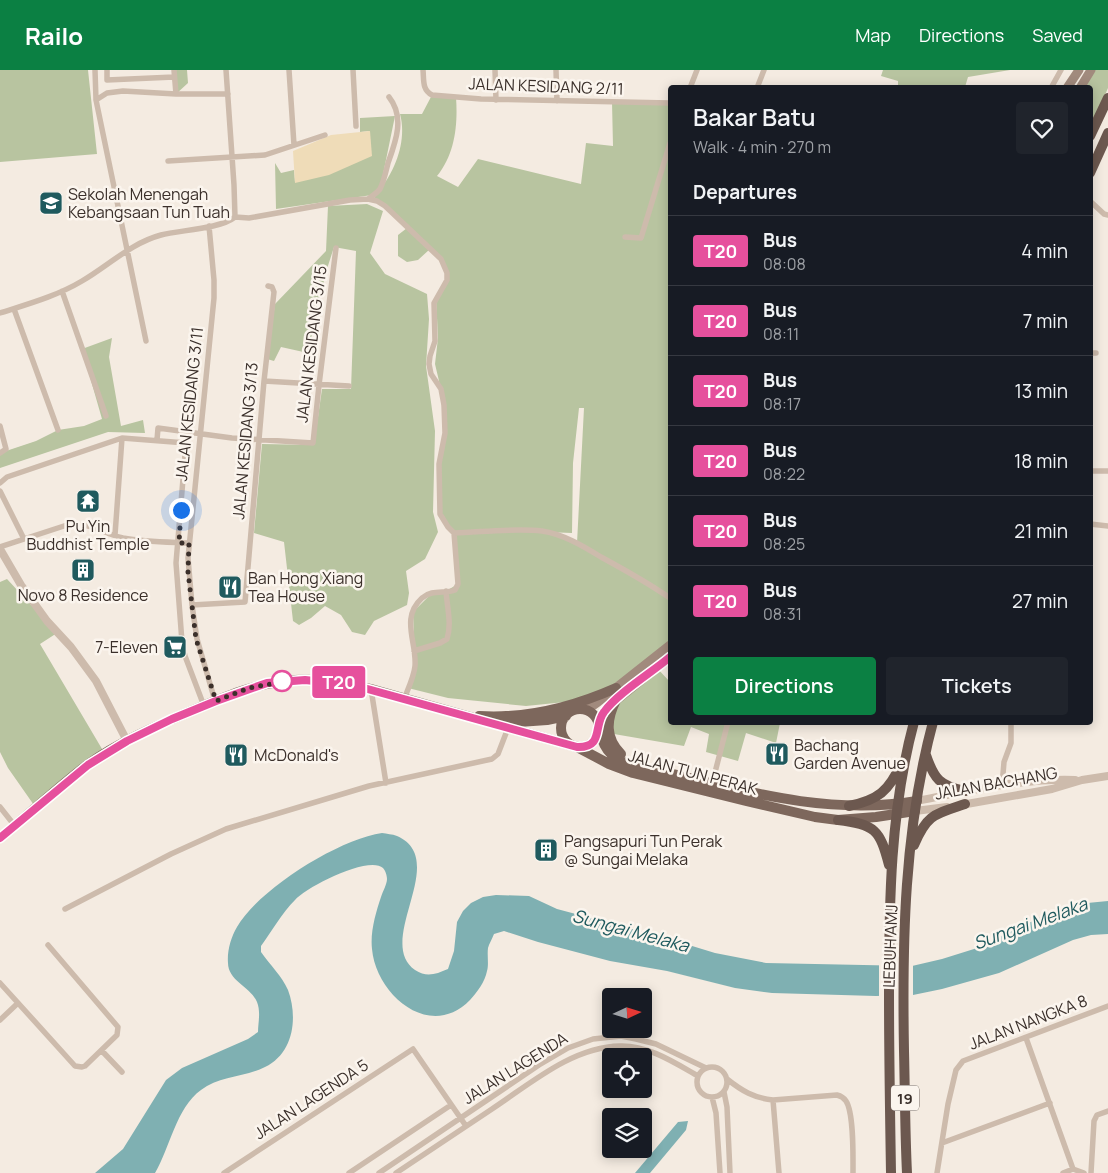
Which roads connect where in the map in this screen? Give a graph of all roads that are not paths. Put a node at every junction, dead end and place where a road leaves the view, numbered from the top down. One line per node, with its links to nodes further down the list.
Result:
1 (95, 70): 24 (street)
2 (107, 70): 14 (street)
3 (226, 70): 21 (street)
4 (289, 70): 32 (street)
5 (352, 70): 28 (street)
6 (423, 70): 25 (street, JALAN KESIDANG 2/11)
7 (495, 70): 25 (street)
8 (556, 70): 26 (street)
9 (697, 70): 15 (street)
10 (764, 70): 16 (street)
11 (1062, 70): 17 (street)
12 (1079, 70): 18 (main road)
13 (1091, 70): 19 (main road)
14 (174, 73): 20 (street)
15 (691, 85)
16 (758, 85)
17 (1053, 85)
18 (1069, 85)
19 (1082, 85)
20 (176, 94): 21 (street); 24 (street)
21 (228, 94): 34 (street)
22 (389, 97): 37 (street)
23 (1108, 98): 29 (highway)
24 (96, 100): 44 (street)
25 (496, 100): 26 (street, JALAN KESIDANG 2/11)
26 (557, 101): 27 (street, JALAN KESIDANG 2/11)
27 (668, 103)
28 (356, 126)
29 (1093, 130)
30 (1108, 133): 36 (highway)
31 (325, 135): 32 (street)
32 (294, 145): 34 (street)
33 (668, 150): 42 (street)
34 (232, 158): 35 (street); 40 (street)
35 (168, 161)
36 (1093, 166)
37 (368, 199): 40 (street); 67 (street)
38 (1093, 204): 39 (street)
39 (1108, 215)
40 (234, 217): 41 (street)
41 (209, 226): 44 (street); 56 (street, JALAN KESIDANG 3/11)
42 (625, 237)
43 (336, 248): 51 (street, JALAN KESIDANG 3/15)
44 (128, 250): 46 (street); 49 (street)
45 (268, 286): 50 (street, JALAN KESIDANG 3/13)
46 (62, 291): 47 (street); 53 (street)
47 (14, 308): 48 (street); 55 (street)
48 (0, 313)
49 (146, 341)
50 (264, 381): 51 (street); 59 (street, JALAN KESIDANG 3/13)
51 (318, 385): 52 (street); 59 (street, JALAN KESIDANG 3/15)
52 (349, 386)
53 (106, 416)
54 (0, 426): 60 (street)
55 (58, 430)
56 (201, 434): 58 (street); 59 (street); 71 (street, JALAN KESIDANG 3/11)
57 (122, 438): 58 (street); 63 (street); 68 (street)
58 (156, 440): 70 (street)
59 (260, 440): 75 (street, JALAN KESIDANG 3/13)
60 (0, 452)
61 (1108, 470): 62 (street)
62 (1093, 471)
63 (0, 482)
64 (0, 491): 69 (street)
65 (1093, 524): 66 (street)
66 (1108, 526)
67 (454, 533): 73 (street); 74 (street)
68 (115, 535): 69 (street); 70 (street)
69 (24, 539): 72 (street)
70 (179, 543): 71 (street); 84 (street)
71 (189, 543): 75 (street, JALAN KESIDANG 3/11)
72 (0, 548): 95 (street)
73 (446, 591): 77 (street); 77 (street)
74 (668, 597)
75 (192, 605): 83 (street, JALAN KESIDANG 3/11)
76 (668, 647): 79 (main road)
77 (414, 650): 81 (street)
78 (668, 659): 82 (main road)
79 (616, 688): 85 (main road); 86 (main road)
80 (371, 689): 81 (main road, JALAN TUN PERAK); 83 (main road, JALAN TUN PERAK); 102 (street)
81 (404, 699): 86 (main road, JALAN TUN PERAK)
82 (616, 700): 93 (main road); 99 (main road)
83 (216, 701): 84 (main road, JALAN TUN PERAK)
84 (204, 706): 95 (main road, JALAN TUN PERAK)
85 (582, 709): 87 (main road); 93 (main road)
86 (463, 716): 88 (main road, JALAN TUN PERAK)
87 (566, 716): 88 (main road, JALAN TUN PERAK); 96 (main road)
88 (489, 723): 94 (main road, JALAN TUN PERAK)
89 (727, 725): 103 (street)
90 (913, 725): 98 (highway, LEBUH AMJ / 19)
91 (931, 725): 97 (highway, LEBUH AMJ / 19)
92 (1011, 725): 104 (street)
93 (599, 726): 96 (main road); 99 (main road, JALAN TUN PERAK)
94 (508, 728): 96 (main road, JALAN TUN PERAK); 102 (street)
95 (127, 741): 115 (main road, JALAN TUN PERAK)
96 (577, 747): 114 (main road, JALAN TUN PERAK)
97 (925, 751): 105 (highway); 106 (highway, LEBUH AMJ / 19)
98 (906, 754): 107 (highway, LEBUH AMJ / 19); 109 (highway)
99 (636, 765): 103 (main road, JALAN TUN PERAK)
100 (1108, 776): 101 (street, JALAN BACHANG)
101 (1082, 780): 104 (street, JALAN BACHANG); 108 (street, JALAN BACHANG)
102 (386, 783): 119 (street)
103 (712, 784): 109 (main road, JALAN TUN PERAK)
104 (1002, 786): 105 (street, JALAN BACHANG)
105 (965, 791): 106 (street, JALAN BACHANG)
106 (917, 801): 107 (main road, JALAN TUN PERAK); 111 (highway, LEBUH AMJ / 19)
107 (898, 804): 109 (main road, JALAN TUN PERAK); 113 (highway, LEBUH AMJ / 19)
108 (964, 804): 111 (street, JALAN BACHANG); 117 (highway)
109 (849, 806)
110 (0, 807): 112 (street)
111 (915, 811): 113 (main road, JALAN TUN PERAK); 117 (highway, LEBUH AMJ / 19)
112 (2, 815): 115 (street)
113 (896, 815): 114 (main road, JALAN TUN PERAK); 118 (highway, LEBUH AMJ / 19)
114 (838, 820): 118 (highway)
115 (15, 826): 116 (main road, JALAN TUN PERAK)
116 (0, 838)
117 (909, 859): 150 (highway, LEBUH AMJ / 19)
118 (890, 871): 149 (highway, LEBUH AMJ / 19)
119 (65, 908)
120 (48, 945): 126 (street)
121 (0, 982): 122 (street)
122 (18, 1003): 124 (street); 126 (street)
123 (1108, 1006): 125 (street, JALAN NANGKA 8)
124 (0, 1020)
125 (1026, 1038): 134 (street); 139 (street, JALAN NANGKA 8)
126 (102, 1051): 128 (street)
127 (706, 1068): 129 (street); 130 (street); 137 (street, JALAN LAGENDA)
128 (122, 1072)
129 (698, 1076): 132 (street); 138 (street, JALAN LAGENDA)
130 (727, 1079): 131 (street); 133 (street)
131 (724, 1092): 132 (street); 146 (street)
132 (712, 1097): 145 (street)
133 (773, 1100): 147 (street); 148 (street)
134 (1050, 1103): 139 (street); 140 (street)
135 (451, 1105): 137 (street); 141 (street, JALAN LAGENDA 5); 142 (street)
136 (1106, 1111): 154 (street)
137 (460, 1119): 138 (street); 143 (street, JALAN LAGENDA)
138 (466, 1126): 144 (street, JALAN LAGENDA)
139 (942, 1143): 151 (street)
140 (1073, 1169): 152 (street); 153 (street)
141 (224, 1173)
142 (349, 1173)
143 (379, 1173)
144 (396, 1173)
145 (720, 1173)
146 (730, 1173)
147 (779, 1173)
148 (853, 1173)
149 (891, 1173)
150 (907, 1173)
151 (937, 1173)
152 (1063, 1173)
153 (1084, 1173)
154 (1091, 1173)

